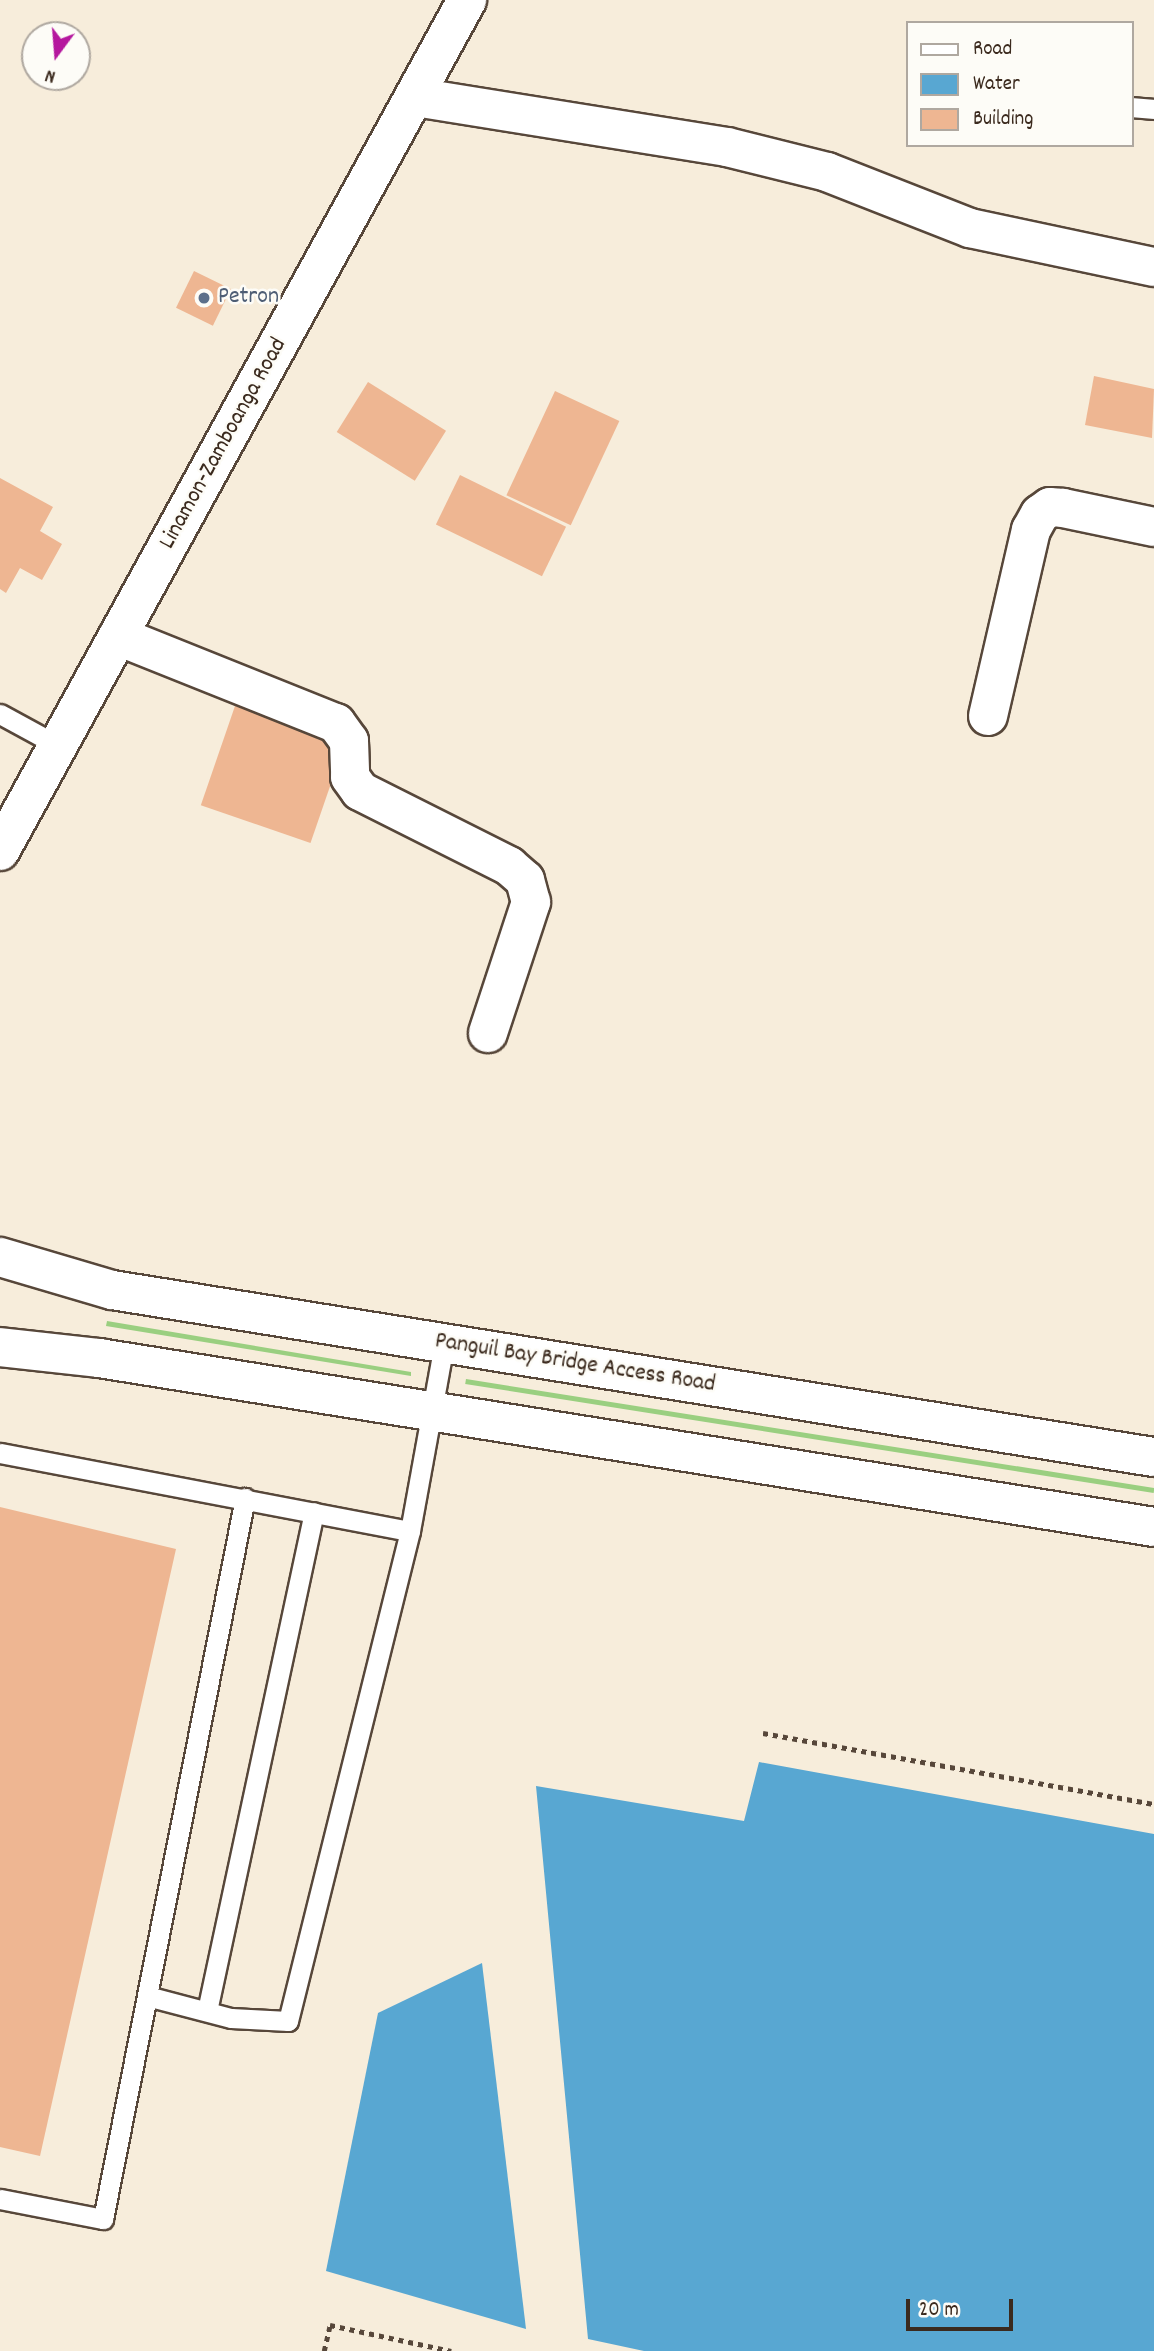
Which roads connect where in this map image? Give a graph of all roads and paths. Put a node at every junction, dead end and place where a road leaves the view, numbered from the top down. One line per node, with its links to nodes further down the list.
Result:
1 (467, 0): 2 (main road, Linamon-Zamboanga Road)
2 (415, 97): 5 (main road); 7 (main road, Linamon-Zamboanga Road)
3 (1133, 107): 4 (lane)
4 (1154, 108)
5 (1154, 267)
6 (1154, 527): 9 (main road)
7 (118, 636): 10 (main road, Linamon-Zamboanga Road); 12 (main road)
8 (0, 714): 10 (lane)
9 (988, 716)
10 (57, 745): 11 (main road, Linamon-Zamboanga Road)
11 (0, 851)
12 (488, 1033)
13 (0, 1256): 14 (main road, Panguil Bay Bridge Access Road)
14 (444, 1343): 16 (lane); 18 (main road, Panguil Bay Bridge Access Road)
15 (0, 1347): 16 (main road)
16 (433, 1412): 21 (main road); 22 (lane)
17 (0, 1452): 19 (lane)
18 (1154, 1457)
19 (245, 1498): 20 (lane); 25 (lane)
20 (314, 1512): 22 (lane); 26 (lane)
21 (1154, 1527)
22 (410, 1531): 26 (lane)
23 (763, 1733): 24 (path)
24 (1154, 1804)
25 (147, 1996): 26 (lane); 27 (lane)
26 (207, 2011)
27 (0, 2199)
28 (324, 2351): 29 (path)
29 (451, 2351)

